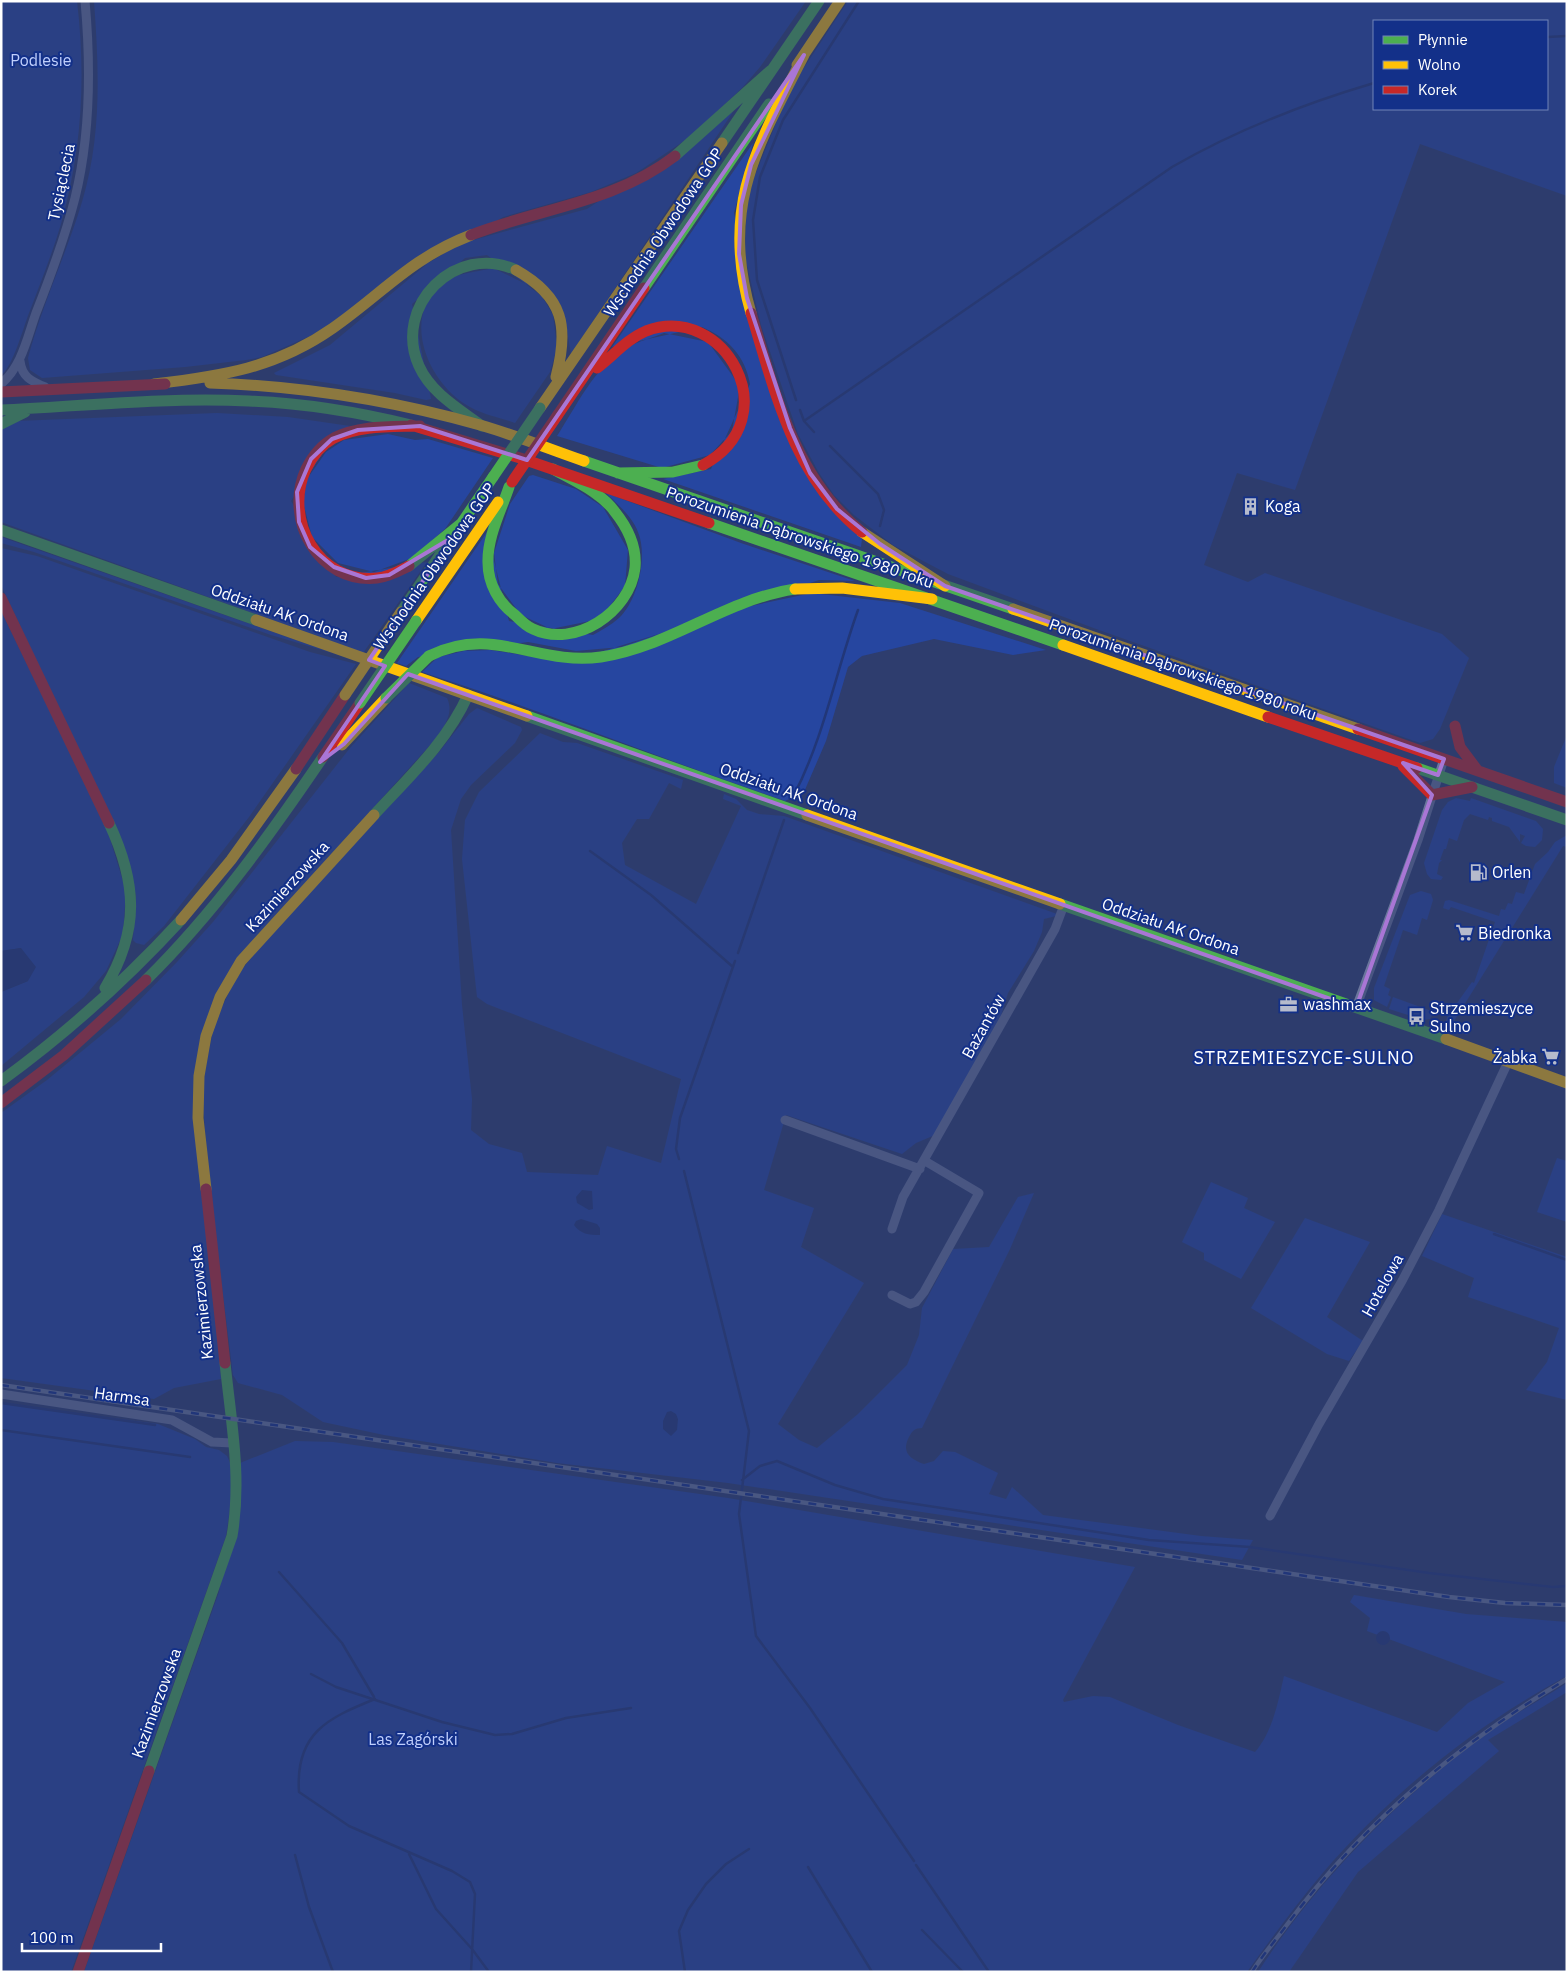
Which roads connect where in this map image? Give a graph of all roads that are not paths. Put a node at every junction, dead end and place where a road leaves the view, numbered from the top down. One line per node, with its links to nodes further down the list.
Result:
1 (85, 1): 6 (street, Tysiąclecia)
2 (819, 1): 5 (main road, Wschodnia Obwodowa GOP)
3 (840, 1): 4 (main road, Wschodnia Obwodowa GOP)
4 (804, 55): 7 (main road, Wschodnia Obwodowa GOP); 23 (main road)
5 (770, 72): 9 (main road); 11 (main road, Wschodnia Obwodowa GOP)
6 (20, 361): 8 (street, Tysiąclecia); 10 (street)
7 (580, 383): 19 (main road); 20 (main road, Wschodnia Obwodowa GOP, bridge)
8 (1, 384)
9 (154, 384): 10 (main road, Porozumienia Dąbrowskiego 1980 roku); 17 (main road, Porozumienia Dąbrowskiego 1980 roku)
10 (52, 389): 12 (main road, Porozumienia Dąbrowskiego 1980 roku)
11 (553, 390): 17 (main road); 21 (main road, Wschodnia Obwodowa GOP, bridge)
12 (1, 392)
13 (30, 409): 14 (main road, Porozumienia Dąbrowskiego 1980 roku); 15 (main road); 16 (main road, Porozumienia Dąbrowskiego 1980 roku)
14 (1, 410)
15 (1, 424)
16 (420, 426): 18 (main road, Porozumienia Dąbrowskiego 1980 roku); 21 (main road)
17 (482, 426): 19 (main road, Porozumienia Dąbrowskiego 1980 roku)
18 (552, 469): 20 (main road); 25 (main road, Porozumienia Dąbrowskiego 1980 roku)
19 (618, 473): 23 (main road, Porozumienia Dąbrowskiego 1980 roku)
20 (510, 484): 29 (main road, Wschodnia Obwodowa GOP, bridge)
21 (463, 522): 39 (main road, Wschodnia Obwodowa GOP, bridge)
22 (1, 530): 26 (main road, Oddziału AK Ordona)
23 (945, 586): 28 (main road, Porozumienia Dąbrowskiego 1980 roku)
24 (1, 598): 39 (main road)
25 (932, 599): 29 (main road, bridge); 30 (main road, Porozumienia Dąbrowskiego 1980 roku)
26 (468, 695): 37 (main road, Oddziału AK Ordona); 49 (main road, Kazimierzowska)
27 (1455, 726): 31 (main road)
28 (1444, 759): 31 (main road, Porozumienia Dąbrowskiego 1980 roku); 32 (street)
29 (320, 762): 43 (main road, Wschodnia Obwodowa GOP)
30 (1398, 762): 32 (main road, Porozumienia Dąbrowskiego 1980 roku); 34 (main road)
31 (1478, 771): 35 (main road, Porozumienia Dąbrowskiego 1980 roku)
32 (1438, 775): 33 (main road, Porozumienia Dąbrowskiego 1980 roku); 34 (street)
33 (1472, 787): 34 (main road); 36 (main road, Porozumienia Dąbrowskiego 1980 roku)
34 (1432, 795): 38 (street)
35 (1567, 802)
36 (1567, 820)
37 (1064, 905): 38 (main road, Oddziału AK Ordona); 45 (street, Bażantów)
38 (1356, 1008): 40 (main road, Oddziału AK Ordona)
39 (88, 1013): 41 (main road, Wschodnia Obwodowa GOP)
40 (1508, 1062): 42 (main road, Oddziału AK Ordona); 50 (street, Hotelowa)
41 (1, 1081)
42 (1567, 1083)
43 (1, 1103)
44 (785, 1120): 45 (street)
45 (922, 1165): 46 (street, Bażantów); 47 (street)
46 (892, 1229)
47 (892, 1295)
48 (1, 1394): 49 (street, Harmsa)
49 (232, 1443): 51 (main road, Kazimierzowska)
50 (1270, 1516)
51 (78, 1972)

